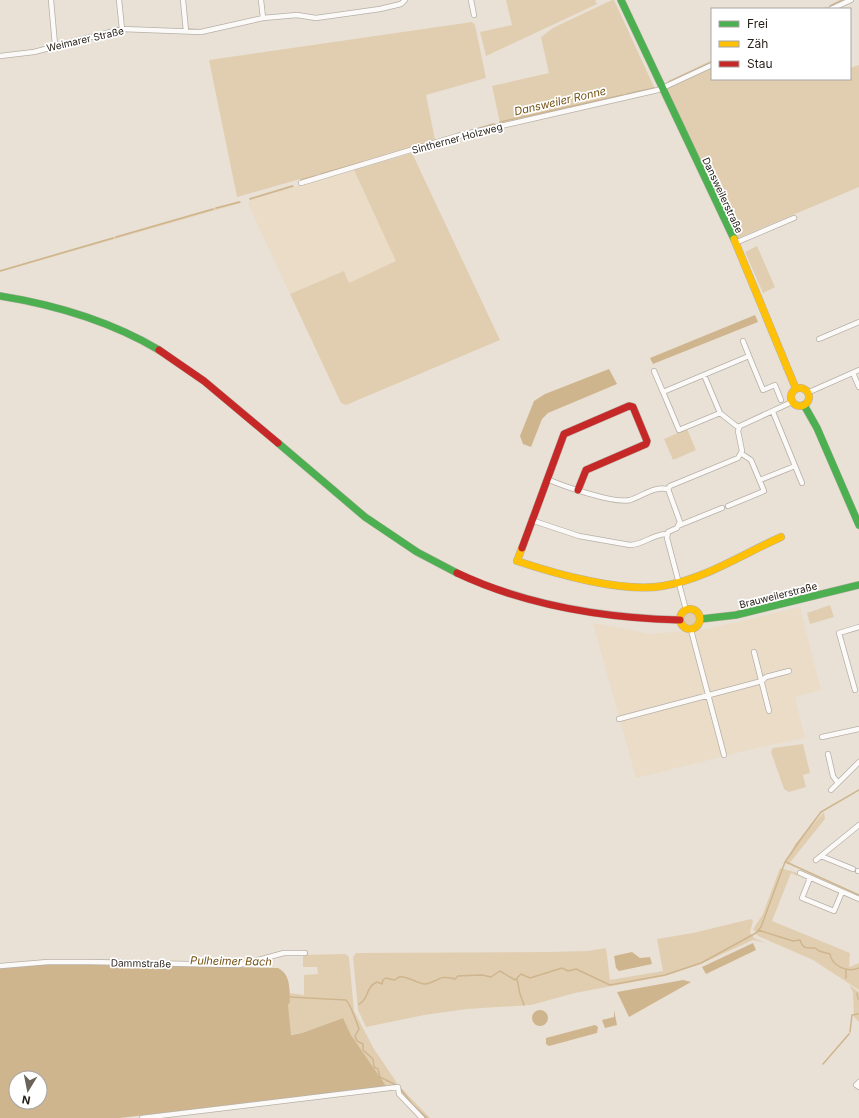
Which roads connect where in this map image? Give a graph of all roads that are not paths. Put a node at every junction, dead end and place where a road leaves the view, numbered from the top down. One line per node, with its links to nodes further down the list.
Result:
1 (51, 0): 14 (street)
2 (119, 0): 12 (street)
3 (183, 0): 13 (street)
4 (261, 0): 11 (street)
5 (405, 0): 11 (street, Weimarer Straße)
6 (471, 0): 10 (street)
7 (621, 0): 17 (main road, Dansweilerstraße)
8 (851, 0): 9 (street)
9 (833, 8)
10 (474, 15)
11 (263, 18): 13 (street, Weimarer Straße)
12 (122, 29): 13 (street, Weimarer Straße); 14 (street, Weimarer Straße)
13 (186, 31)
14 (55, 45): 15 (street, Weimarer Straße)
15 (0, 56)
16 (711, 65): 17 (street, Sintherner Holzweg)
17 (662, 88): 18 (street, Sintherner Holzweg); 20 (main road, Dansweilerstraße)
18 (301, 183)
19 (794, 218): 20 (street)
20 (735, 243): 31 (main road, Dansweilerstraße)
21 (0, 296): 58 (main road)
22 (859, 322): 23 (street)
23 (819, 339)
24 (743, 341): 25 (street)
25 (749, 356): 29 (street); 34 (street)
26 (859, 370): 28 (street)
27 (654, 371): 32 (street)
28 (853, 373): 30 (street); 33 (street)
29 (704, 375): 32 (street); 38 (street)
30 (859, 387)
31 (796, 389): 33 (main road); 35 (main road)
32 (663, 392): 38 (street)
33 (807, 393): 36 (main road)
34 (781, 400)
35 (792, 402): 36 (main road); 37 (street)
36 (804, 405): 51 (main road)
37 (773, 412): 39 (street); 41 (street)
38 (720, 413): 39 (street)
39 (739, 428): 40 (street)
40 (742, 454): 43 (street); 45 (street)
41 (795, 466): 43 (street); 44 (street)
42 (547, 479): 46 (street); 46 (main road); 49 (main road)
43 (760, 480): 47 (street)
44 (802, 483)
45 (668, 489): 46 (street); 50 (street)
46 (578, 490)
47 (728, 506)
48 (722, 508): 50 (street)
49 (531, 520): 52 (street); 54 (main road)
50 (680, 525): 52 (street)
51 (859, 525)
52 (667, 534): 54 (street)
53 (781, 537): 54 (main road)
54 (678, 582): 56 (street)
55 (859, 585): 57 (main road, Brauweilerstraße)
56 (686, 610): 57 (main road); 58 (main road)
57 (701, 619): 60 (main road)
58 (680, 620): 60 (main road)
59 (859, 627): 64 (street)
60 (691, 630): 65 (street)
61 (754, 652): 63 (street)
62 (789, 671): 63 (street)
63 (762, 682): 65 (street); 66 (street)
64 (855, 690)
65 (709, 697): 67 (street); 71 (street)
66 (769, 711)
67 (619, 719)
68 (859, 729): 69 (street)
69 (822, 737)
70 (828, 754): 73 (street)
71 (724, 755)
72 (859, 762): 73 (street)
73 (838, 783): 74 (street)
74 (832, 790)
75 (859, 825): 76 (street)
76 (821, 856): 77 (street); 78 (street)
77 (816, 860)
78 (857, 870)
79 (800, 873): 80 (street)
80 (810, 878): 81 (street); 81 (street)
81 (842, 892): 82 (street)
82 (859, 899)
83 (305, 953): 84 (street, Dammstraße)
84 (0, 966)
85 (859, 1082): 86 (street)
86 (859, 1087)
87 (142, 1118): 88 (street)
88 (146, 1118): 89 (street)
89 (422, 1118)

